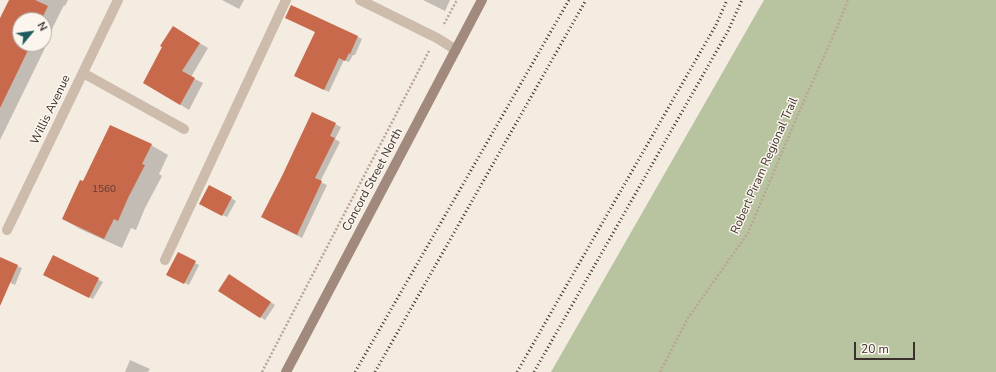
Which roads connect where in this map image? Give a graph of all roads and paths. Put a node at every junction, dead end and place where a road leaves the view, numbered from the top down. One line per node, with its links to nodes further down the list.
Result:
1 (118, 0): 9 (street, Willis Avenue)
2 (286, 0): 12 (street)
3 (360, 0): 7 (street)
4 (457, 0): 7 (path)
5 (482, 0): 8 (main road, Concord Street North)
6 (848, 0): 15 (path, Robert Piram Regional Trail)
7 (436, 38): 8 (street); 13 (path)
8 (456, 50): 14 (main road, Concord Street North)
9 (83, 73): 10 (street); 11 (street, Willis Avenue)
10 (184, 129)
11 (7, 230)
12 (165, 260)
13 (262, 372)
14 (286, 372)
15 (660, 372)

